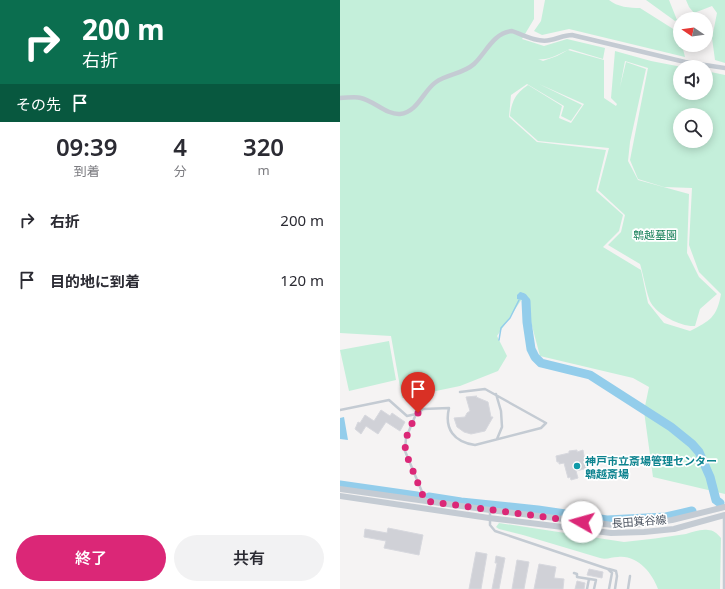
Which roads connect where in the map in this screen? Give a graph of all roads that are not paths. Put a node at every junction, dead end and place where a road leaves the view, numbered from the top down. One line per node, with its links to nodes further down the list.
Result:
1 (725, 68): 2 (street)
2 (340, 98)
3 (460, 392): 4 (lane)
4 (496, 394): 7 (lane); 7 (lane)
5 (340, 410): 6 (lane)
6 (416, 414): 7 (lane); 10 (lane)
7 (497, 439)
8 (340, 489): 10 (street, 長田箕谷線)
9 (340, 496): 14 (street, 長田箕谷線)
10 (425, 501): 12 (street, 長田箕谷線)
11 (725, 507): 12 (street, 長田箕谷線)
12 (490, 510): 14 (lane)
13 (725, 515): 14 (street, 長田箕谷線); 24 (street)
14 (489, 518): 15 (lane)
15 (608, 569): 21 (lane); 22 (lane)
16 (574, 573): 18 (lane)
17 (630, 576): 23 (lane)
18 (589, 579): 19 (lane); 20 (lane)
19 (587, 589)
20 (594, 589)
21 (609, 589)
22 (615, 589)
23 (628, 589)
24 (725, 589)

